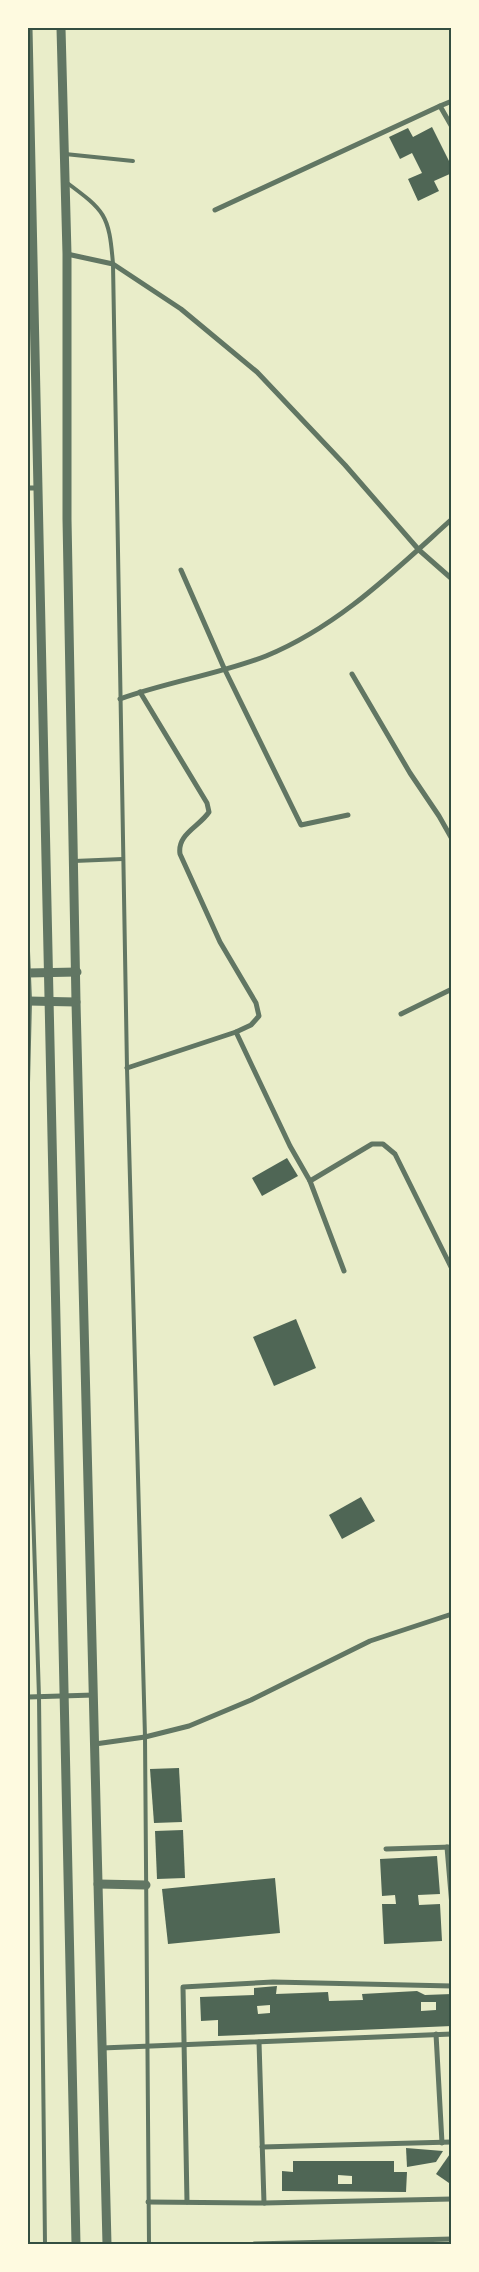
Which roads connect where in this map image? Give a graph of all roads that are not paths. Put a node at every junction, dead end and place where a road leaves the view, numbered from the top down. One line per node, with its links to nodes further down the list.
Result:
1 (28, 28): 3 (street)
2 (61, 28): 7 (street)
3 (28, 58): 14 (street)
4 (452, 101): 5 (street)
5 (440, 106): 6 (street); 10 (street)
6 (452, 127)
7 (63, 154): 8 (lane); 9 (street)
8 (132, 161)
9 (64, 180): 11 (street); 12 (lane)
10 (215, 210)
11 (67, 254): 12 (street); 26 (street)
12 (113, 264): 16 (street); 22 (lane)
13 (28, 488): 14 (street)
14 (38, 488): 28 (street)
15 (452, 519): 16 (street)
16 (419, 550): 18 (street); 19 (street)
17 (181, 570): 19 (street)
18 (452, 579)
19 (224, 668): 21 (street); 23 (street)
20 (352, 674): 24 (street)
21 (140, 692): 22 (street); 36 (street)
22 (120, 699): 25 (lane)
23 (348, 815)
24 (452, 839)
25 (123, 859): 26 (lane); 37 (lane)
26 (74, 861): 29 (street)
27 (28, 951): 30 (lane)
28 (49, 972): 29 (street); 30 (street); 33 (street)
29 (77, 972): 34 (street)
30 (28, 973): 32 (lane)
31 (452, 989): 35 (street)
32 (29, 1001): 33 (street); 38 (lane)
33 (48, 1001): 34 (street); 45 (street)
34 (76, 1002): 44 (street)
35 (401, 1014)
36 (236, 1032): 37 (street); 39 (street)
37 (127, 1068): 48 (lane)
38 (28, 1083)
39 (310, 1182): 40 (street); 41 (street)
40 (452, 1269)
41 (344, 1271)
42 (28, 1353): 47 (lane)
43 (452, 1614): 48 (street)
44 (94, 1695): 45 (street); 49 (street)
45 (63, 1696): 47 (street); 72 (street)
46 (28, 1697): 47 (street)
47 (39, 1697): 71 (lane)
48 (145, 1737): 49 (street); 53 (lane)
49 (94, 1744): 52 (street)
50 (449, 1847): 51 (street); 54 (street)
51 (386, 1849)
52 (98, 1884): 53 (street); 61 (street)
53 (146, 1885): 60 (lane)
54 (452, 1906)
55 (452, 1986): 59 (street)
56 (436, 2034): 57 (street); 58 (street); 63 (street)
57 (452, 2034)
58 (260, 2042): 59 (street); 64 (street)
59 (184, 2044): 60 (street); 67 (street)
60 (148, 2046): 61 (street); 66 (lane)
61 (102, 2048): 73 (street)
62 (452, 2142): 63 (street)
63 (442, 2143): 64 (street)
64 (262, 2147): 68 (street)
65 (452, 2199): 68 (street)
66 (148, 2202): 67 (street); 74 (lane)
67 (187, 2202): 68 (street)
68 (264, 2203)
69 (452, 2239): 70 (street)
70 (390, 2243): 76 (street)
71 (45, 2244)
72 (76, 2244)
73 (107, 2244)
74 (149, 2244)
75 (254, 2244): 76 (street)
76 (269, 2244)

